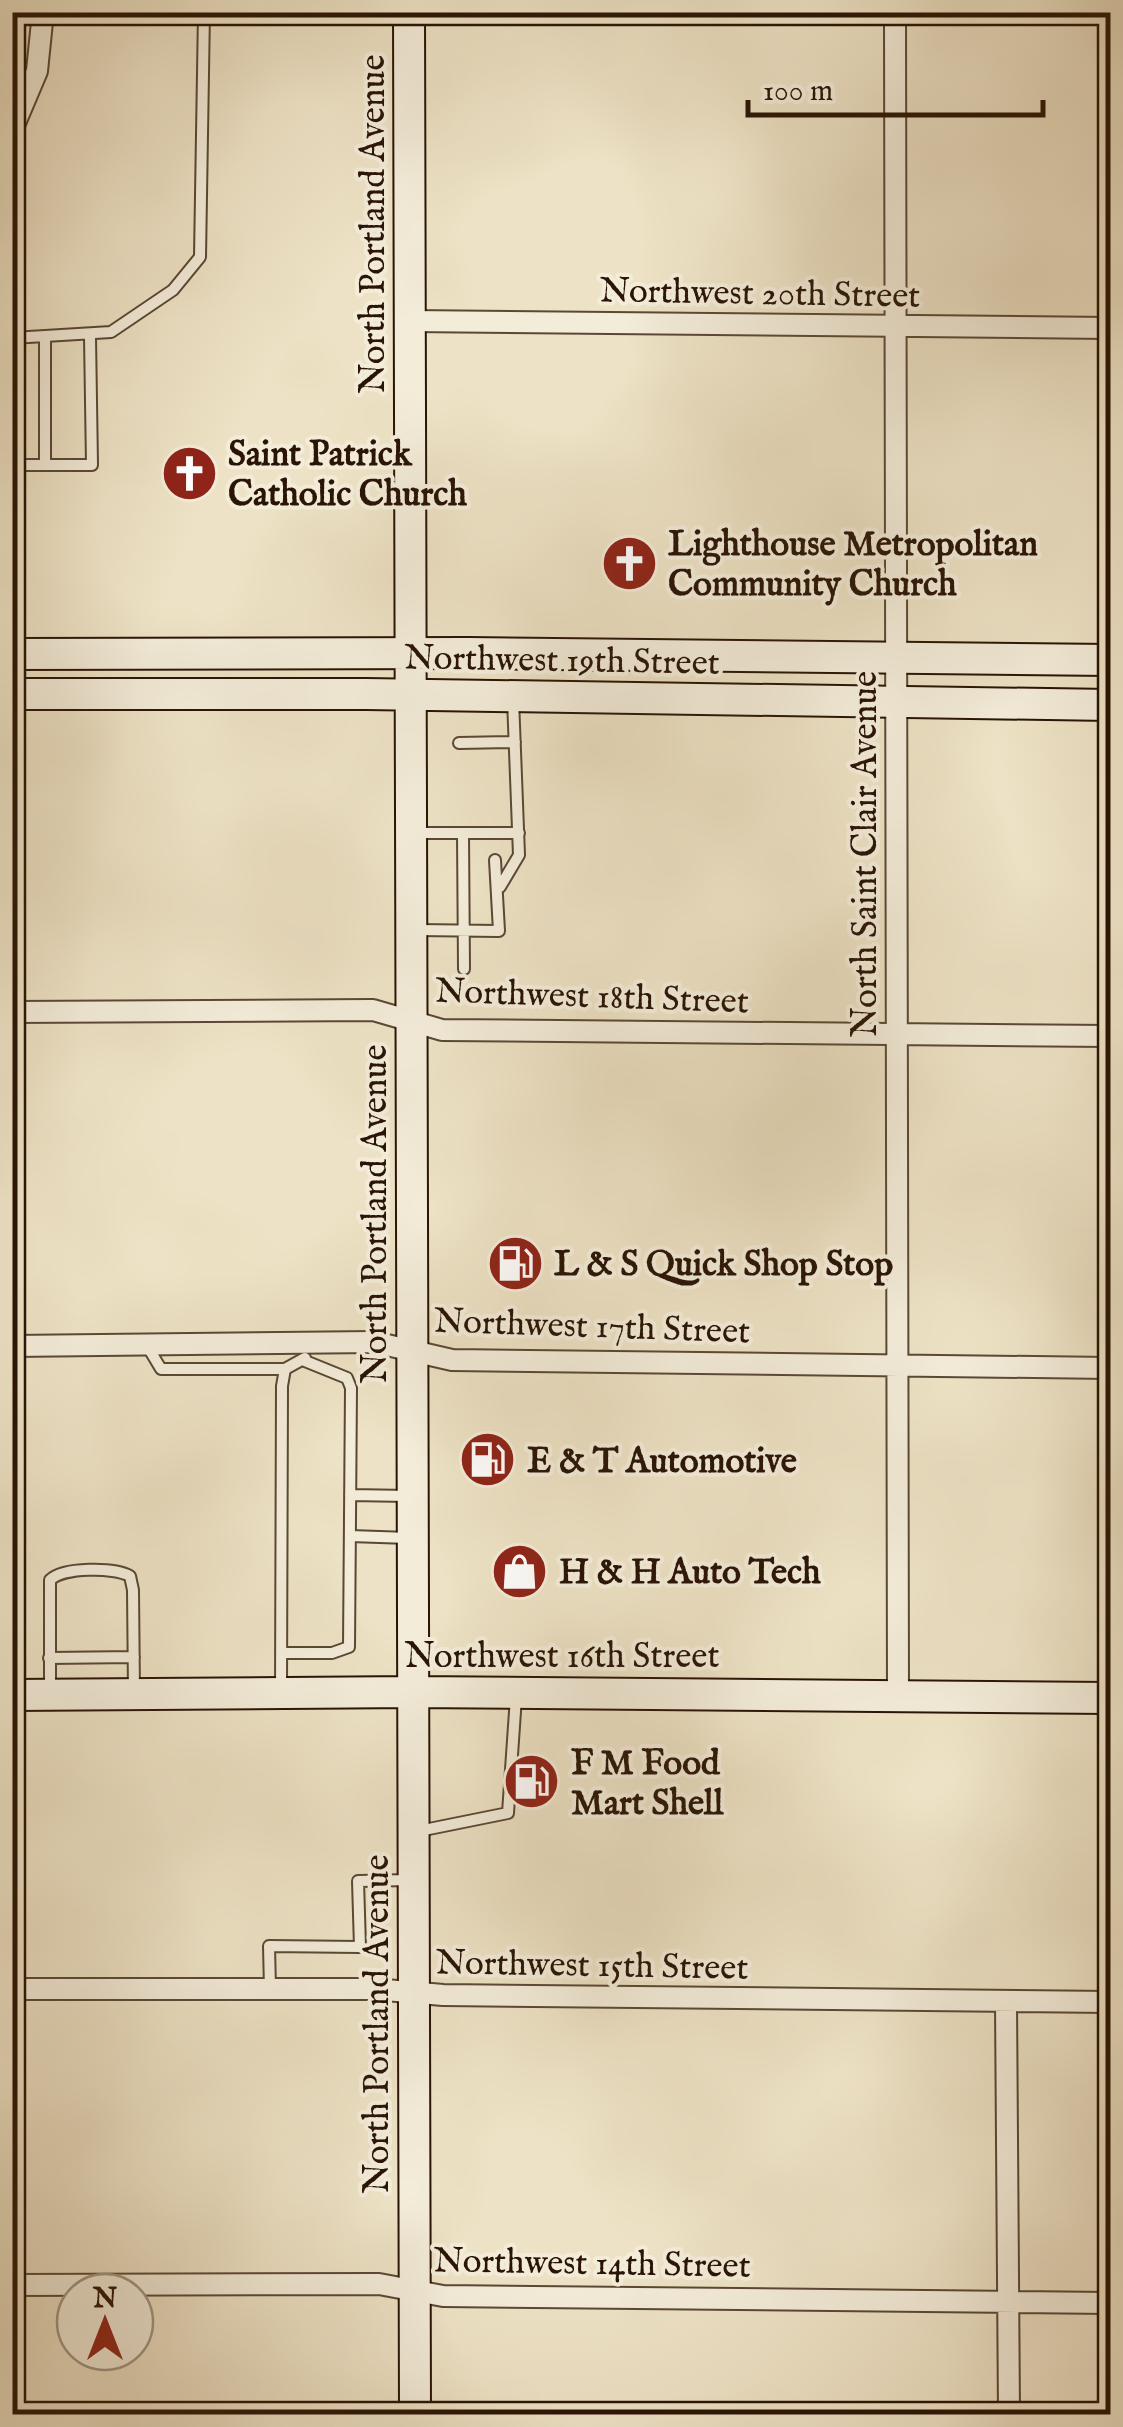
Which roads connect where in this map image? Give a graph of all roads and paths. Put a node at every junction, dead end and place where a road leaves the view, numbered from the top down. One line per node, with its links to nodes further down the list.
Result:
1 (43, 12): 5 (street)
2 (204, 12): 10 (lane)
3 (409, 12): 6 (street, North Portland Avenue)
4 (895, 12): 7 (street, North Saint Clair Avenue)
5 (12, 130)
6 (410, 321): 7 (street, Northwest 20th Street); 15 (street, North Portland Avenue)
7 (895, 326): 8 (street, Northwest 20th Street); 16 (street, North Saint Clair Avenue)
8 (1110, 328)
9 (45, 337): 10 (lane); 11 (lane); 13 (lane)
10 (90, 337): 13 (lane)
11 (12, 338)
12 (12, 464): 13 (lane)
13 (45, 465)
14 (12, 654): 15 (street, Northwest 19th Street)
15 (410, 654): 16 (street, Northwest 19th Street); 19 (street, North Portland Avenue)
16 (896, 658): 17 (street, Northwest 19th Street); 21 (street, North Saint Clair Avenue)
17 (1110, 660)
18 (12, 694): 19 (street, Northwest 19th Street)
19 (410, 696): 20 (street, Northwest 19th Street); 25 (street, North Portland Avenue)
20 (513, 698): 21 (street, Northwest 19th Street); 23 (lane)
21 (896, 701): 22 (street, Northwest 19th Street); 39 (street, North Saint Clair Avenue)
22 (1110, 705)
23 (515, 742): 24 (lane); 28 (lane)
24 (459, 743)
25 (411, 834): 26 (lane); 34 (street, North Portland Avenue)
26 (463, 834): 27 (lane); 35 (lane)
27 (494, 834): 28 (lane); 29 (lane)
28 (512, 834): 30 (lane); 33 (lane)
29 (494, 846)
30 (507, 847)
31 (495, 860): 33 (lane)
32 (508, 861): 33 (lane)
33 (500, 886): 35 (lane)
34 (411, 930): 35 (lane); 38 (street, North Portland Avenue)
35 (464, 933): 36 (lane)
36 (464, 969)
37 (12, 1012): 38 (street, Northwest 18th Street)
38 (411, 1021): 39 (street, Northwest 18th Street); 44 (street, North Portland Avenue)
39 (897, 1034): 40 (street, Northwest 18th Street); 45 (street, North Saint Clair Avenue)
40 (1110, 1036)
41 (146, 1344): 42 (street, Northwest 17th Street); 43 (street, Northwest 17th Street); 47 (lane)
42 (12, 1346)
43 (307, 1351): 44 (street, Northwest 17th Street); 47 (lane); 48 (lane)
44 (412, 1351): 45 (street, Northwest 17th Street); 49 (street, North Portland Avenue)
45 (898, 1365): 46 (street, Northwest 17th Street); 61 (street, North Saint Clair Avenue)
46 (1110, 1368)
47 (285, 1369): 52 (lane)
48 (350, 1495): 49 (lane); 50 (lane)
49 (412, 1496): 51 (street, North Portland Avenue)
50 (350, 1536): 51 (lane); 52 (lane)
51 (412, 1538): 55 (street, North Portland Avenue)
52 (281, 1653): 57 (lane)
53 (134, 1657): 54 (lane); 54 (lane); 59 (lane)
54 (50, 1658): 58 (lane)
55 (413, 1692): 56 (street, Northwest 16th Street); 57 (street, Northwest 16th Street); 63 (street, North Portland Avenue)
56 (516, 1692): 61 (street, Northwest 16th Street); 63 (lane)
57 (281, 1693): 59 (street, Northwest 16th Street)
58 (50, 1694): 59 (street, Northwest 16th Street); 60 (street, Northwest 16th Street)
59 (134, 1694)
60 (12, 1695)
61 (898, 1695): 62 (street, Northwest 16th Street)
62 (1110, 1698)
63 (413, 1832): 64 (street, North Portland Avenue)
64 (413, 1880): 66 (lane); 67 (street, North Portland Avenue)
65 (12, 1989): 66 (street, Northwest 15th Street)
66 (270, 1989): 67 (street, Northwest 15th Street)
67 (413, 1993): 68 (street, Northwest 15th Street); 71 (street, North Portland Avenue)
68 (1006, 2002): 69 (street, Northwest 15th Street); 72 (street)
69 (1110, 2002)
70 (12, 2284): 71 (street, Northwest 14th Street)
71 (414, 2290): 72 (street, Northwest 14th Street); 74 (street, North Portland Avenue)
72 (1011, 2301): 73 (street, Northwest 14th Street); 75 (street)
73 (1110, 2303)
74 (415, 2414)
75 (1009, 2414)

